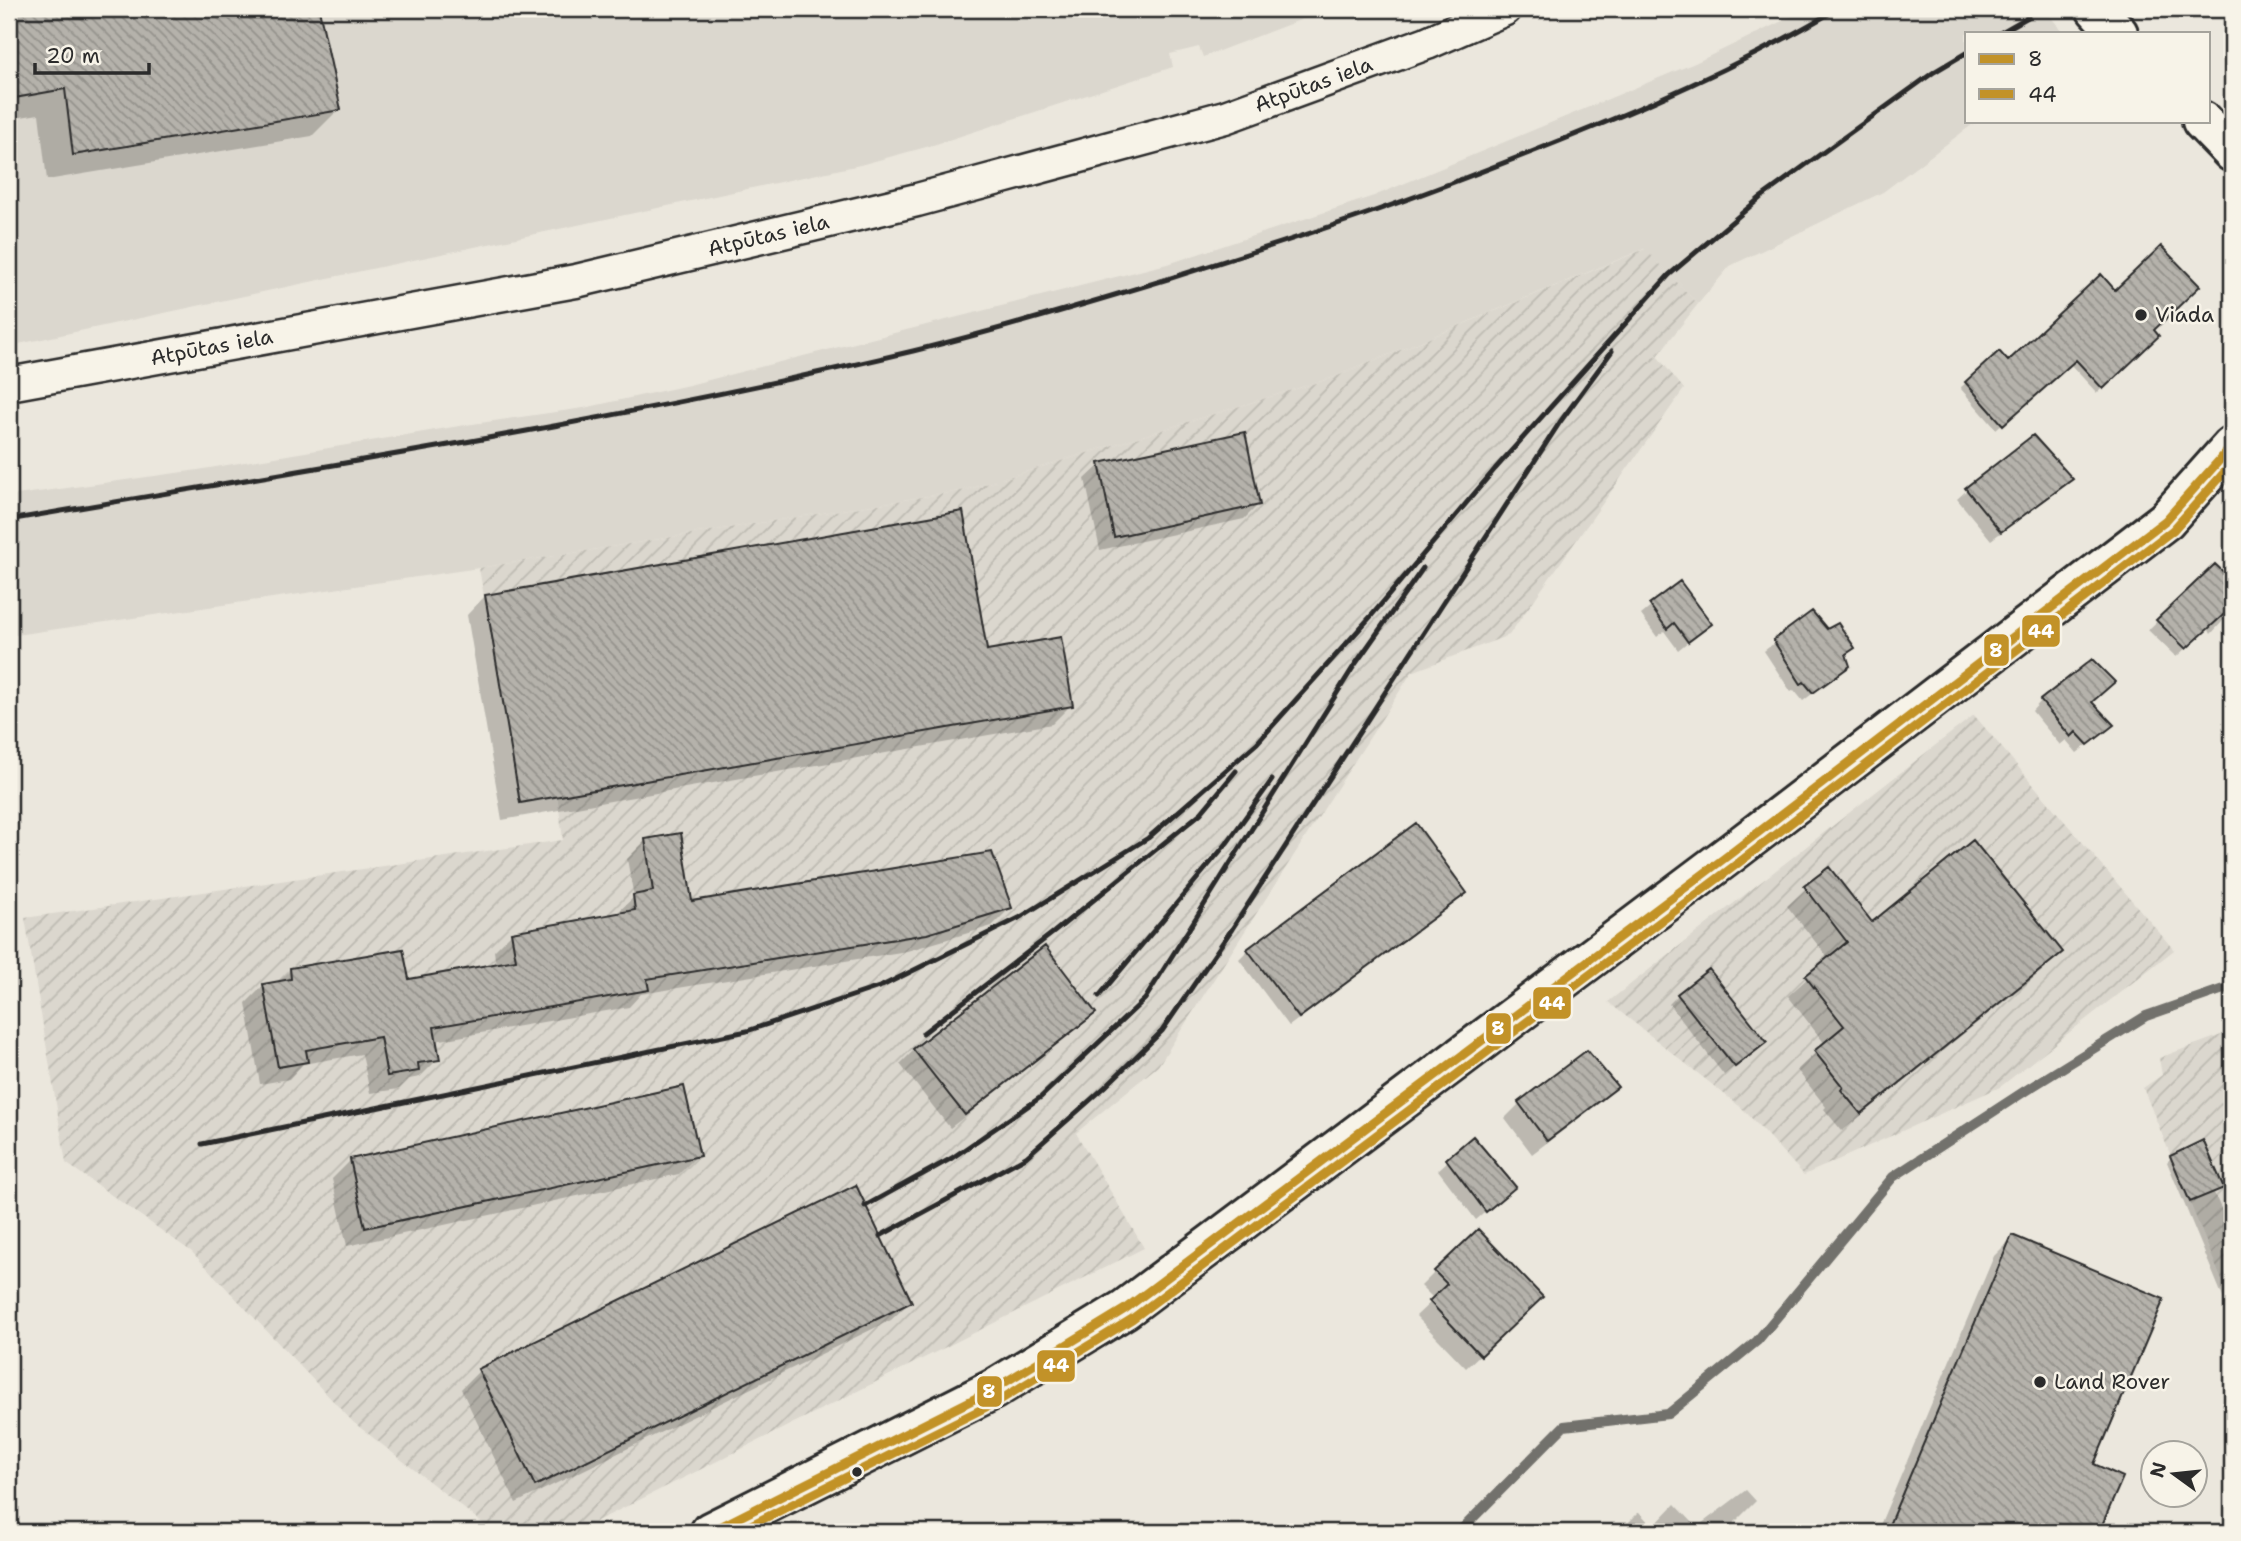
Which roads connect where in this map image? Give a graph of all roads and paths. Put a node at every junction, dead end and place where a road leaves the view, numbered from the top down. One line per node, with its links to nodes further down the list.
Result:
1 (1505, 9): 6 (street, Atpūtas iela)
2 (2096, 9): 3 (street)
3 (2117, 32)
4 (2203, 122): 5 (street)
5 (2232, 152)
6 (9, 384)
7 (2232, 446): 8 (street)
8 (710, 1532)

